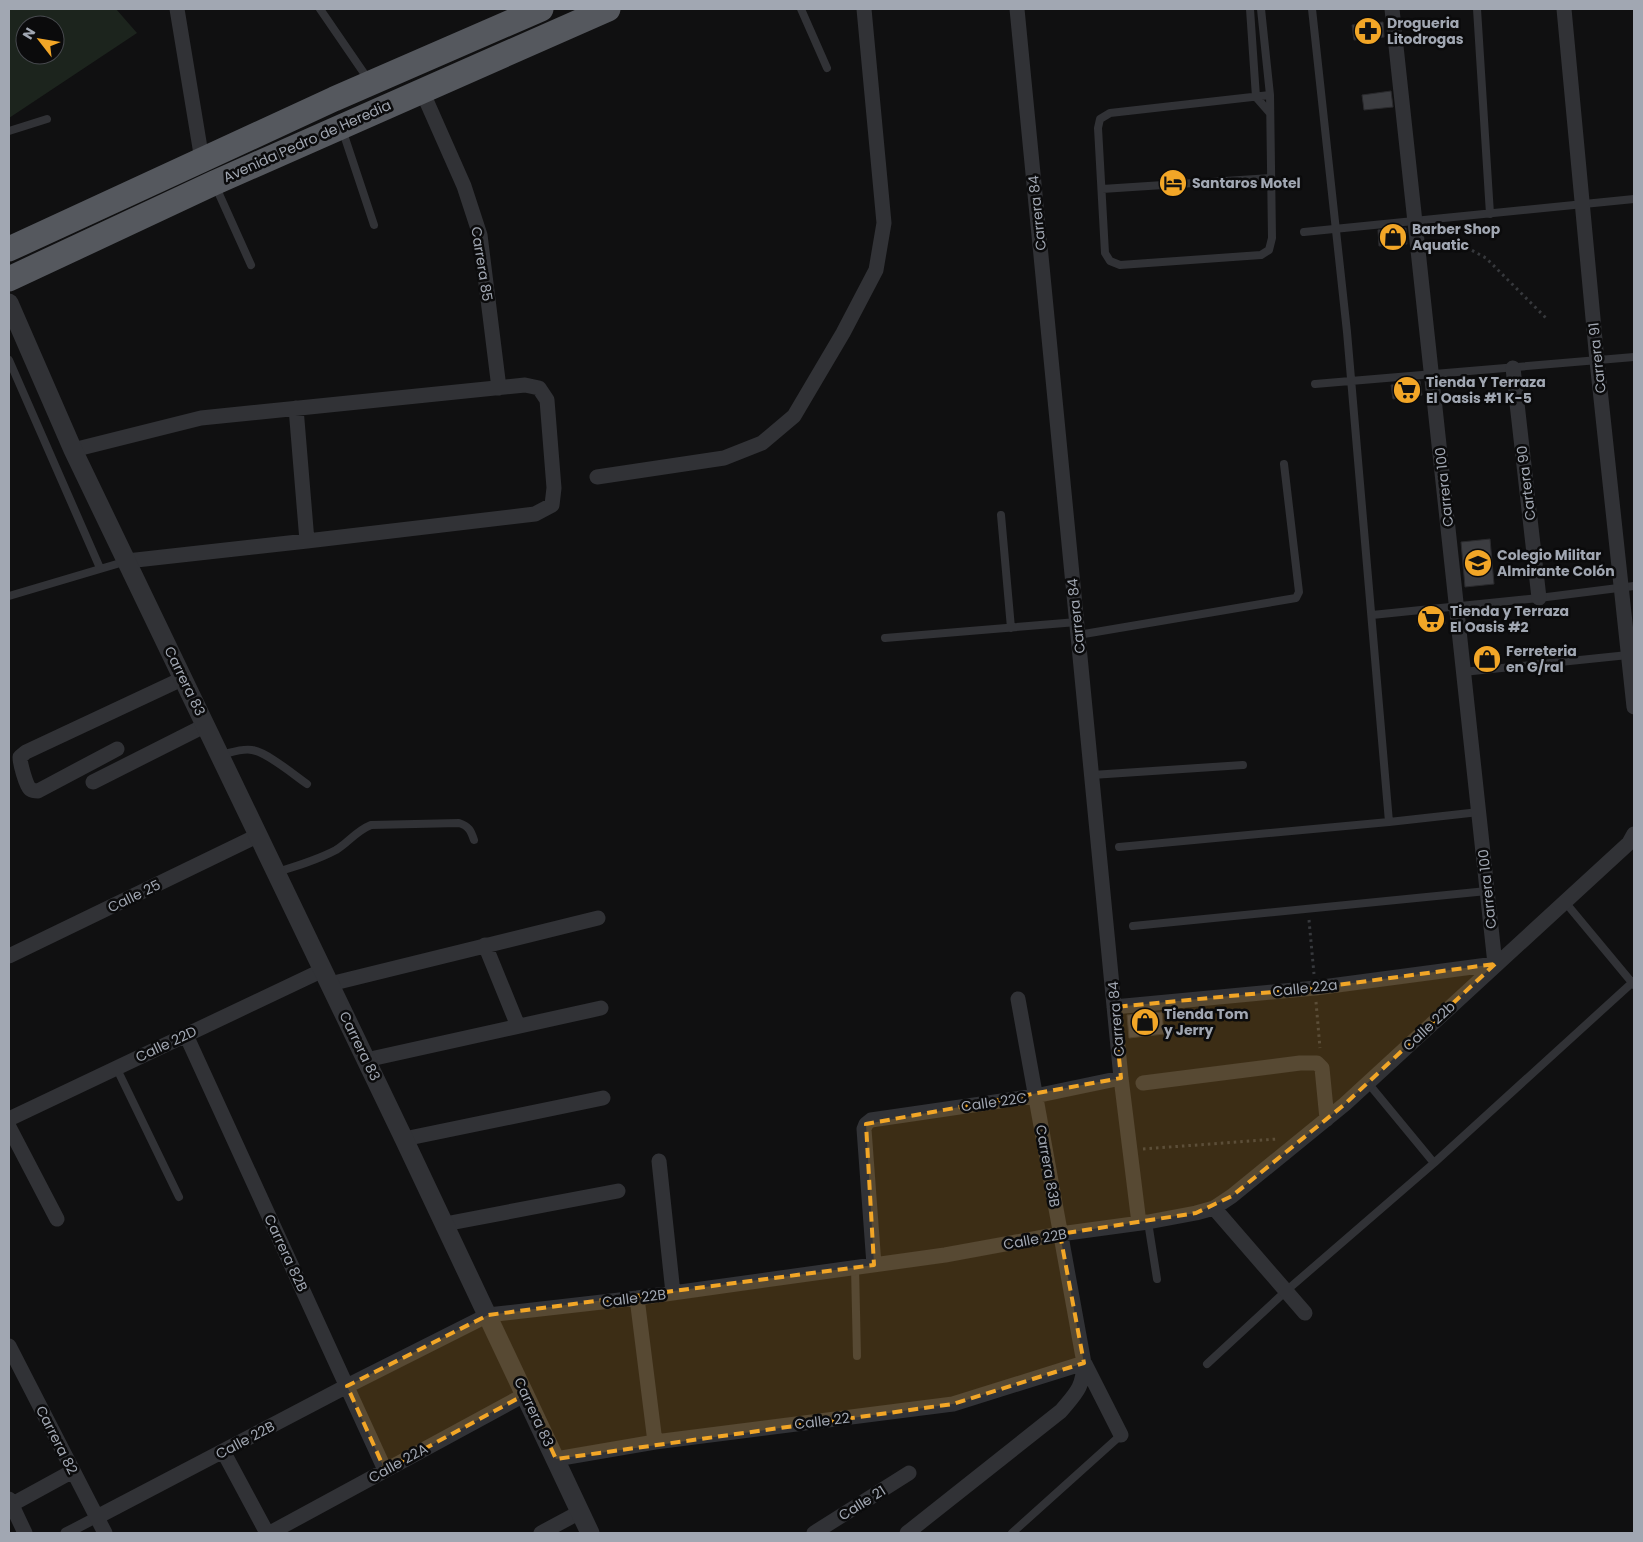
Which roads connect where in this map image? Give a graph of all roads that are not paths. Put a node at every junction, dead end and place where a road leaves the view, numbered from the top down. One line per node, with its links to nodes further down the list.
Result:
1 (177, 9): 23 (street)
2 (320, 9): 15 (lane)
3 (541, 9): 15 (highway, Avenida Pedro de Heredia)
4 (608, 9): 16 (highway, Avenida Pedro de Heredia)
5 (801, 9): 14 (lane)
6 (864, 9): 50 (street)
7 (1017, 9): 61 (street, Carrera 84)
8 (1250, 9): 18 (lane)
9 (1261, 9): 17 (lane)
10 (1312, 9): 32 (lane)
11 (1392, 9): 30 (street, Carrera 100)
12 (1477, 9): 29 (lane)
13 (1564, 9): 28 (street, Carrera 91)
14 (827, 68)
15 (370, 83): 23 (highway, Avenida Pedro de Heredia)
16 (422, 90): 21 (highway, Avenida Pedro de Heredia); 46 (street, Carrera 85)
17 (1270, 95): 18 (lane); 19 (lane)
18 (1256, 97): 19 (lane); 26 (lane)
19 (1270, 113): 24 (lane)
20 (47, 119): 22 (lane)
21 (341, 126): 25 (highway, Avenida Pedro de Heredia); 31 (lane)
22 (9, 131)
23 (202, 160): 34 (highway, Avenida Pedro de Heredia)
24 (1271, 178): 26 (lane); 26 (lane)
25 (214, 183): 35 (lane); 36 (highway, Avenida Pedro de Heredia)
26 (1102, 189)
27 (1634, 200): 28 (lane)
28 (1583, 205): 29 (lane); 40 (street, Carrera 91)
29 (1490, 214): 30 (lane)
30 (1415, 221): 32 (lane); 42 (street, Carrera 100)
31 (374, 225)
32 (1336, 229): 33 (lane); 43 (lane)
33 (1304, 232)
34 (9, 249)
35 (251, 266)
36 (9, 279)
37 (9, 303): 45 (street, Carrera 83)
38 (1634, 357): 40 (lane)
39 (9, 360): 45 (lane)
40 (1597, 360): 41 (lane); 55 (street, Carrera 91)
41 (1513, 368): 42 (lane); 57 (street, Cartera 90)
42 (1432, 374): 43 (lane); 58 (street, Carrera 100)
43 (1352, 382): 44 (lane); 59 (lane)
44 (1315, 384)
45 (32, 386): 48 (street, Carrera 83); 54 (lane)
46 (499, 388): 47 (street); 52 (street)
47 (296, 408): 48 (street); 52 (street)
48 (73, 450): 53 (street, Carrera 83)
49 (1284, 464): 61 (lane)
50 (597, 477)
51 (1002, 515): 60 (lane)
52 (307, 542): 53 (street)
53 (128, 560): 54 (lane); 65 (street, Carrera 83)
54 (100, 568): 56 (lane)
55 (1628, 587): 57 (lane); 63 (street, Carrera 91)
56 (9, 596)
57 (1539, 598): 58 (lane)
58 (1457, 607): 59 (lane); 64 (street, Carrera 100)
59 (1372, 615): 75 (lane)
60 (1010, 628): 61 (lane); 62 (lane)
61 (1078, 628): 71 (street, Carrera 84)
62 (885, 638)
63 (1628, 655): 64 (lane); 66 (street, Carrera 91)
64 (1463, 672): 74 (street, Carrera 100)
65 (184, 678): 67 (street, Carrera 83); 68 (street)
66 (1634, 707)
67 (206, 725): 69 (street, Carrera 83); 72 (street)
68 (117, 749)
69 (220, 755): 73 (lane); 77 (street, Carrera 83)
70 (1243, 765): 71 (lane)
71 (1092, 775): 91 (street, Carrera 84)
72 (93, 782)
73 (307, 784)
74 (1479, 812): 75 (lane); 81 (street, Carrera 100)
75 (1389, 822): 79 (lane)
76 (1634, 834): 82 (street, Calle 22b)
77 (259, 835): 80 (street, Carrera 83); 86 (street, Calle 25)
78 (474, 840): 80 (lane)
79 (1118, 847)
80 (277, 872): 88 (street, Carrera 83)
81 (1488, 891): 84 (lane); 87 (street, Carrera 100)
82 (1566, 902): 87 (street, Calle 22b); 89 (lane)
83 (598, 918): 85 (street, Calle 22D)
84 (1133, 926)
85 (485, 946): 88 (street, Calle 22D); 93 (street)
86 (9, 956)
87 (1495, 964): 91 (street, Calle 22a); 99 (street, Calle 22b)
88 (327, 977): 94 (street, Calle 22D); 95 (street, Carrera 83)
89 (1633, 983): 107 (lane)
90 (1018, 999): 100 (street, Carrera 83B)
91 (1114, 1007): 97 (street, Carrera 84)
92 (601, 1008): 93 (street)
93 (518, 1026): 95 (street)
94 (186, 1035): 96 (street, Calle 22D); 127 (street, Carrera 82B)
95 (366, 1060): 105 (street, Carrera 83)
96 (116, 1067): 102 (street, Calle 22D); 109 (lane)
97 (1121, 1078): 100 (street, Calle 22C); 112 (street, Carrera 84)
98 (1144, 1083): 103 (street)
99 (1368, 1083): 103 (street, Calle 22b); 107 (lane)
100 (1035, 1096): 114 (street, Carrera 83B); 115 (street, Calle 22C)
101 (603, 1098): 105 (street)
102 (9, 1119)
103 (1327, 1119): 110 (street, Calle 22b)
104 (9, 1127): 111 (street)
105 (404, 1139): 113 (street, Carrera 83)
106 (659, 1161): 119 (street)
107 (1434, 1163): 118 (lane)
108 (618, 1190): 113 (street)
109 (179, 1197)
110 (1214, 1208): 112 (street, Calle 22B); 118 (street)
111 (57, 1218)
112 (1144, 1223): 114 (street, Calle 22B); 117 (lane)
113 (445, 1224): 122 (street, Carrera 83)
114 (1060, 1234): 115 (street, Calle 22B); 125 (street, Carrera 83B)
115 (874, 1265): 116 (street, Calle 22B)
116 (855, 1267): 119 (street, Calle 22B); 124 (lane)
117 (1157, 1279)
118 (1286, 1292): 121 (street); 126 (lane)
119 (673, 1293): 120 (street, Calle 22B)
120 (637, 1298): 122 (street, Calle 22B); 130 (street)
121 (1305, 1313)
122 (488, 1315): 127 (street, Calle 22B); 128 (street, Carrera 83)
123 (9, 1348): 134 (street, Carrera 82)
124 (857, 1356)
125 (1084, 1363): 129 (street); 130 (street, Calle 22); 146 (street)
126 (1207, 1364)
127 (347, 1386): 131 (street, Calle 22B); 133 (street, Carrera 82B)
128 (526, 1394): 132 (street, Carrera 83); 133 (street, Calle 22A)
129 (1121, 1435): 147 (lane)
130 (655, 1442): 132 (street, Calle 22)
131 (223, 1451): 138 (street, Calle 22B); 142 (street)
132 (556, 1459): 137 (street, Carrera 83)
133 (386, 1470): 142 (street, Calle 22A)
134 (73, 1471): 136 (street); 138 (street, Carrera 82)
135 (909, 1473): 145 (street, Calle 21)
136 (10, 1503): 139 (street)
137 (580, 1512): 143 (street); 144 (street, Carrera 83)
138 (97, 1517): 140 (street); 141 (street, Carrera 82)
139 (24, 1533)
140 (66, 1533)
141 (105, 1533)
142 (268, 1533)
143 (541, 1533)
144 (590, 1533)
145 (814, 1533)
146 (906, 1533)
147 (1012, 1533)

